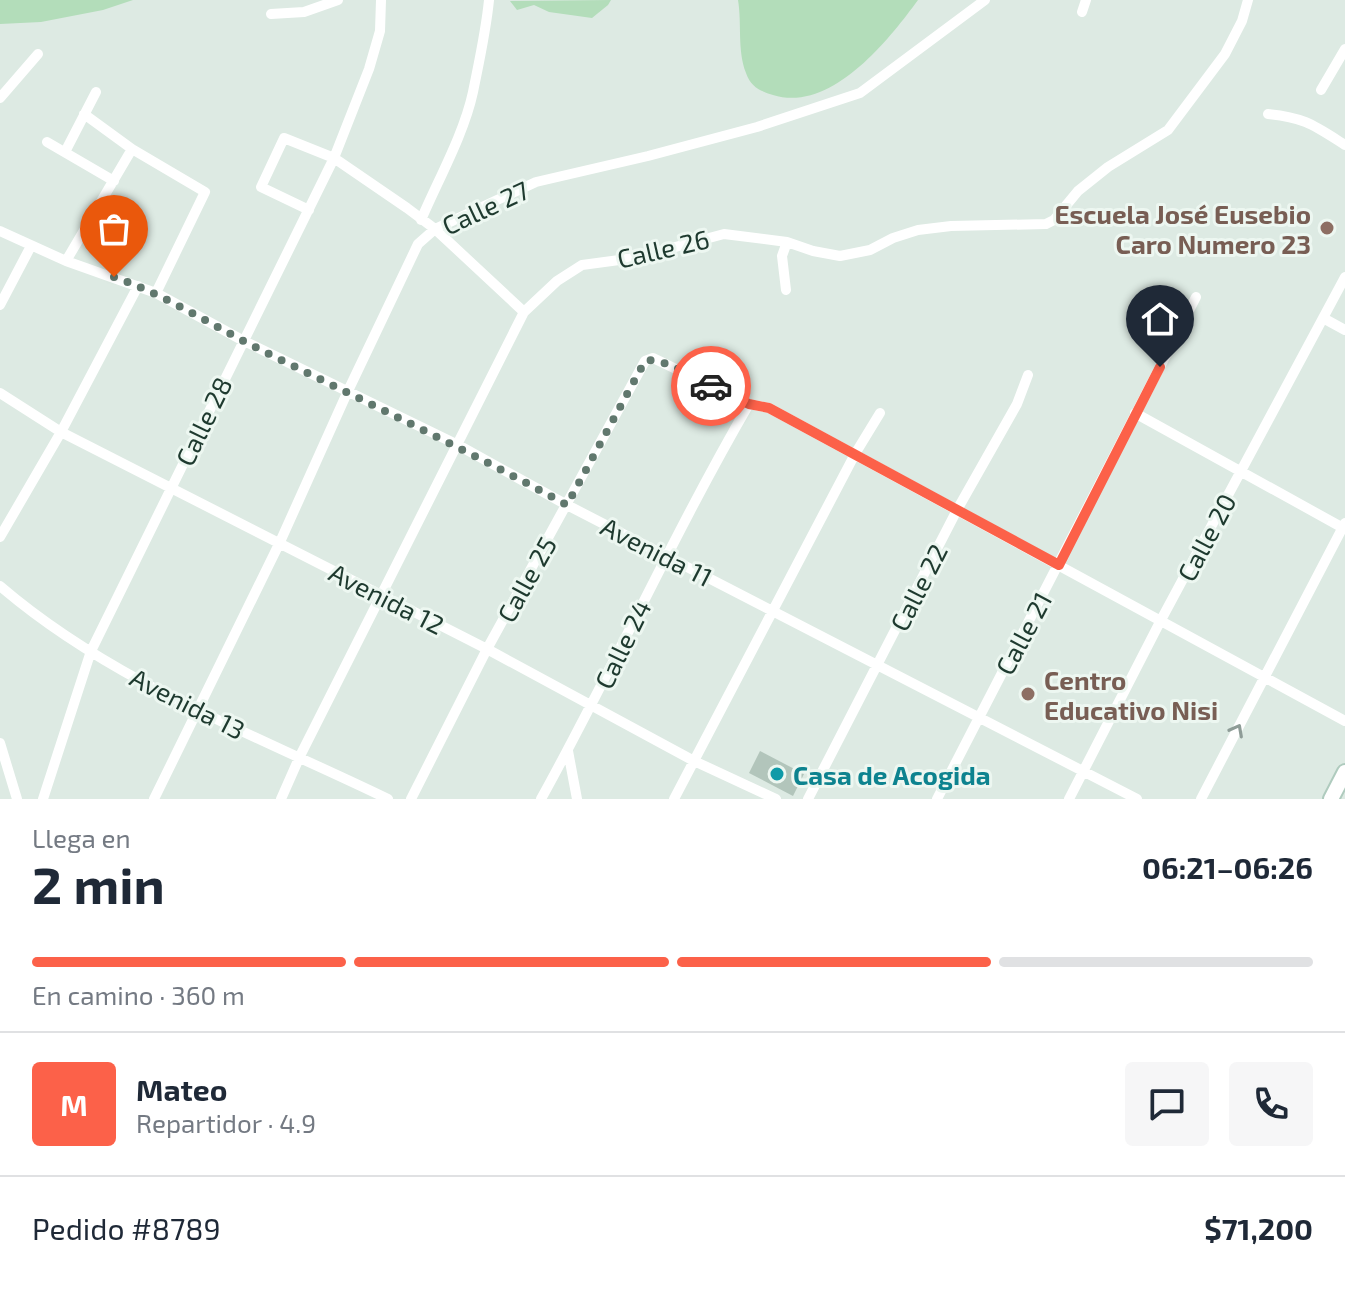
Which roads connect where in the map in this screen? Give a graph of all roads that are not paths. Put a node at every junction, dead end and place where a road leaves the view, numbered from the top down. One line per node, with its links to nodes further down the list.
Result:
1 (338, 0): 8 (street)
2 (381, 0): 20 (street, Calle 28)
3 (489, 0): 23 (street)
4 (985, 0): 24 (street, Calle 27)
5 (1086, 0): 7 (street)
6 (1248, 0): 26 (street, Calle 26)
7 (1082, 12)
8 (271, 14)
9 (1345, 49): 11 (street)
10 (38, 54): 13 (street)
11 (1321, 90)
12 (96, 92): 14 (street)
13 (0, 98)
14 (84, 114): 18 (street); 19 (street)
15 (1268, 114): 17 (street)
16 (47, 142): 19 (street)
17 (1345, 145)
18 (132, 149): 21 (street); 32 (street)
19 (65, 152): 21 (street)
20 (334, 158): 22 (street, Calle 28); 22 (street); 23 (street)
21 (114, 181): 28 (street)
22 (309, 210): 38 (street, Calle 28)
23 (421, 220): 24 (street)
24 (435, 229): 35 (street); 41 (street, Calle 27)
25 (0, 231): 27 (street, Avenida 11)
26 (787, 242): 31 (street); 35 (street, Calle 26)
27 (31, 246): 28 (street, Avenida 11); 34 (street)
28 (66, 261): 30 (street, Avenida 11)
29 (1345, 277): 36 (street, Calle 20)
30 (138, 286): 32 (street, Avenida 11); 45 (street)
31 (786, 290)
32 (156, 293): 38 (street, Avenida 11)
33 (1196, 297): 44 (street, Calle 21)
34 (0, 305)
35 (524, 312): 46 (street, Calle 26)
36 (1323, 318): 37 (street); 48 (street, Calle 20)
37 (1345, 330)
38 (242, 340): 41 (street, Avenida 11); 49 (street, Calle 28)
39 (1028, 375): 51 (street, Calle 22)
40 (0, 393): 45 (street, Avenida 12)
41 (347, 393): 46 (street, Avenida 11); 54 (street, Calle 27)
42 (749, 404): 47 (street); 50 (street, Calle 25); 55 (street, Calle 24)
43 (880, 413): 47 (street)
44 (1135, 413): 48 (street); 56 (street, Calle 21)
45 (61, 432): 49 (street, Avenida 12); 53 (street)
46 (458, 445): 50 (street, Avenida 11); 58 (street, Calle 26)
47 (855, 454): 51 (street); 59 (street)
48 (1241, 472): 52 (street); 60 (street, Calle 20)
49 (171, 486): 54 (street, Avenida 12); 62 (street, Calle 28)
50 (567, 505): 55 (street, Avenida 11); 61 (street, Calle 25)
51 (957, 510): 56 (street); 63 (street, Calle 22)
52 (1344, 526): 64 (street)
53 (0, 537)
54 (280, 542): 58 (street, Avenida 12); 66 (street, Calle 27)
55 (667, 554): 59 (street, Avenida 11); 65 (street, Calle 24)
56 (1059, 565): 60 (street); 67 (street, Calle 21)
57 (0, 586): 62 (street, Avenida 13)
58 (380, 596): 61 (street, Avenida 12); 71 (street, Calle 26)
59 (772, 611): 63 (street, Avenida 11); 72 (street)
60 (1161, 620): 64 (street); 73 (street, Calle 20)
61 (487, 649): 65 (street, Avenida 12); 75 (street, Calle 25)
62 (91, 651): 66 (street, Avenida 13); 77 (street, Calle 28)
63 (879, 663): 67 (street, Avenida 11); 85 (street, Calle 22)
64 (1264, 679): 68 (street); 89 (street, one-way to 64)
65 (592, 705): 70 (street, Calle 24); 72 (street, Avenida 12)
66 (196, 712): 71 (street, Avenida 13); 78 (street, Calle 27)
67 (978, 718): 73 (street, Avenida 11); 86 (street, Calle 21)
68 (1345, 721)
69 (0, 743): 76 (street)
70 (568, 751): 81 (street, Calle 24); 82 (street)
71 (300, 756): 79 (street, Calle 26); 80 (street, Avenida 13)
72 (694, 761): 83 (street); 84 (street, Avenida 12)
73 (1083, 772): 87 (street, Calle 20); 88 (street, Avenida 11)
74 (1345, 772): 90 (street)
75 (412, 798)
76 (17, 799)
77 (43, 799)
78 (154, 799)
79 (281, 799)
80 (388, 799)
81 (541, 799)
82 (577, 799)
83 (674, 799)
84 (776, 799)
85 (808, 799)
86 (937, 799)
87 (1069, 799)
88 (1137, 799)
89 (1201, 799)
90 (1331, 799)

